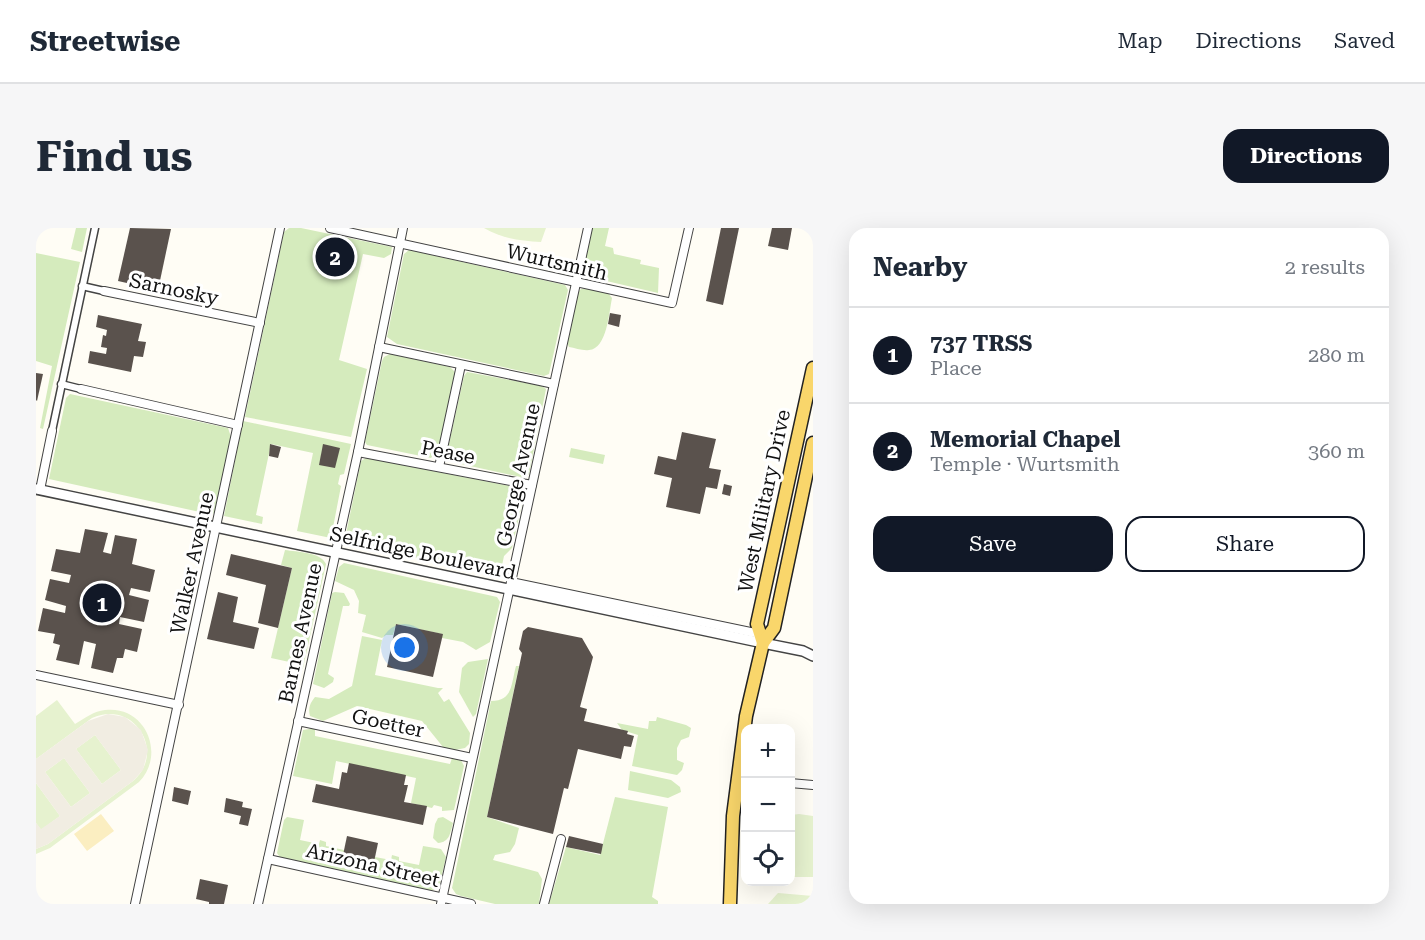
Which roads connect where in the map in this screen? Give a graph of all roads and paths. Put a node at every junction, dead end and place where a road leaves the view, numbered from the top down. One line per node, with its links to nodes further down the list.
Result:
1 (95, 228): 9 (street)
2 (280, 228): 11 (street, Walker Avenue)
3 (330, 228): 7 (street, Wurtsmith)
4 (403, 228): 7 (street, Barnes Avenue)
5 (588, 228): 8 (street, George Avenue)
6 (689, 228): 8 (street, Wurtsmith)
7 (400, 243): 8 (street, Wurtsmith); 12 (street, Barnes Avenue)
8 (576, 283): 16 (street, George Avenue)
9 (82, 286): 10 (street, Sarnosky); 15 (street)
10 (104, 291): 11 (street, Sarnosky)
11 (260, 323): 18 (street, Walker Avenue)
12 (379, 347): 13 (street); 21 (street, Barnes Avenue)
13 (461, 365): 16 (street); 22 (street)
14 (813, 368): 28 (main road, West Military Drive)
15 (61, 384): 17 (street); 19 (street)
16 (554, 384): 23 (street, George Avenue)
17 (81, 389): 18 (street)
18 (238, 425): 25 (street, Walker Avenue)
19 (52, 431): 24 (street)
20 (813, 443): 28 (main road, West Military Drive)
21 (358, 452): 22 (street, Pease); 26 (street, Barnes Avenue)
22 (439, 467): 23 (street, Pease)
23 (532, 485): 27 (street, George Avenue)
24 (38, 490): 25 (street, Selfridge Boulevard)
25 (216, 528): 26 (street, Selfridge Boulevard); 33 (street, Walker Avenue)
26 (334, 553): 27 (street, Selfridge Boulevard); 34 (street, Barnes Avenue)
27 (511, 586): 28 (street, Selfridge Boulevard); 35 (street, George Avenue)
28 (761, 638): 30 (street, Selfridge Boulevard); 45 (main road, West Military Drive)
29 (813, 650): 30 (street, Selfridge Boulevard)
30 (802, 651): 31 (street, Selfridge Boulevard)
31 (813, 656)
32 (36, 675): 33 (street)
33 (179, 705): 41 (street, Walker Avenue)
34 (298, 721): 35 (street, Goetter); 39 (street, Barnes Avenue)
35 (472, 758): 40 (street, George Avenue)
36 (795, 783): 37 (street)
37 (813, 785)
38 (561, 839): 44 (street)
39 (268, 859): 40 (street, Arizona Street); 42 (street, Barnes Avenue)
40 (441, 901): 43 (street, Arizona Street)
41 (135, 904)
42 (258, 904)
43 (471, 904)
44 (544, 904)
45 (730, 904)

